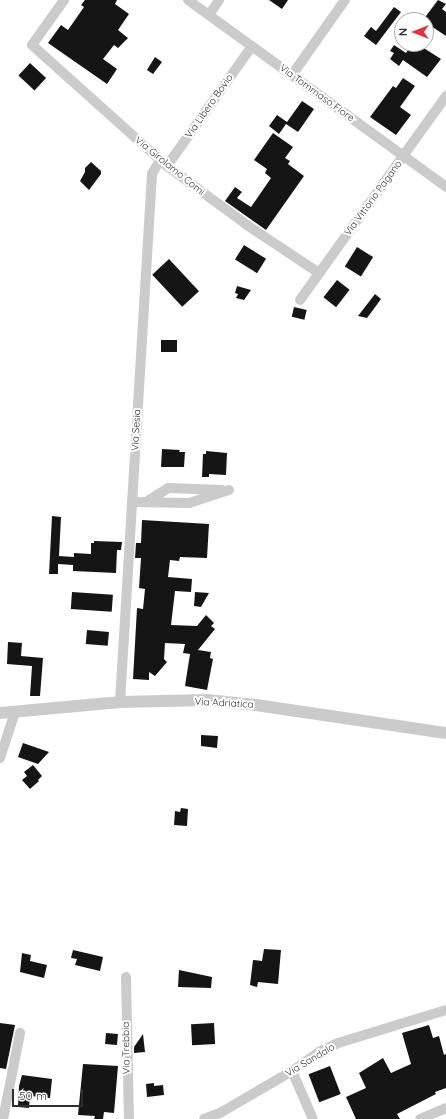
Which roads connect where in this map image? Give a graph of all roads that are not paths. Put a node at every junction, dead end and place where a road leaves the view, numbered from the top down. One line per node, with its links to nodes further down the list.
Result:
1 (64, 0): 10 (street, Via Girolamo Comi)
2 (188, 0): 5 (street, Via Tommaso Fiore)
3 (219, 0): 5 (street)
4 (346, 0): 7 (street)
5 (209, 15): 6 (street, Via Tommaso Fiore)
6 (252, 46): 7 (street, Via Tommaso Fiore); 10 (street, Via Libero Bovio)
7 (292, 75): 9 (street, Via Tommaso Fiore)
8 (446, 96): 9 (street, Via Vittorio Pagano)
9 (403, 156): 11 (street, Via Tommaso Fiore); 12 (street, Via Vittorio Pagano)
10 (163, 163): 12 (street, Via Girolamo Comi); 14 (street, Via Sesia)
11 (446, 187)
12 (319, 273): 13 (street, Via Vittorio Pagano)
13 (300, 300)
14 (132, 502): 15 (street); 16 (street, Via Sesia)
15 (146, 502): 15 (street)
16 (120, 702): 17 (street, Via Adriatica); 19 (street, Via Adriatica)
17 (15, 712): 18 (street, Via Adriatica); 20 (street)
18 (0, 713)
19 (446, 733)
20 (0, 758)
21 (126, 977): 27 (street, Via Trebbia)
22 (446, 1010): 24 (street, Via Sandalo)
23 (20, 1033): 26 (street)
24 (292, 1071): 28 (street, Via Sandalo); 29 (street)
25 (446, 1108): 30 (street)
26 (3, 1119)
27 (129, 1119)
28 (204, 1119)
29 (313, 1119)
30 (420, 1119)

